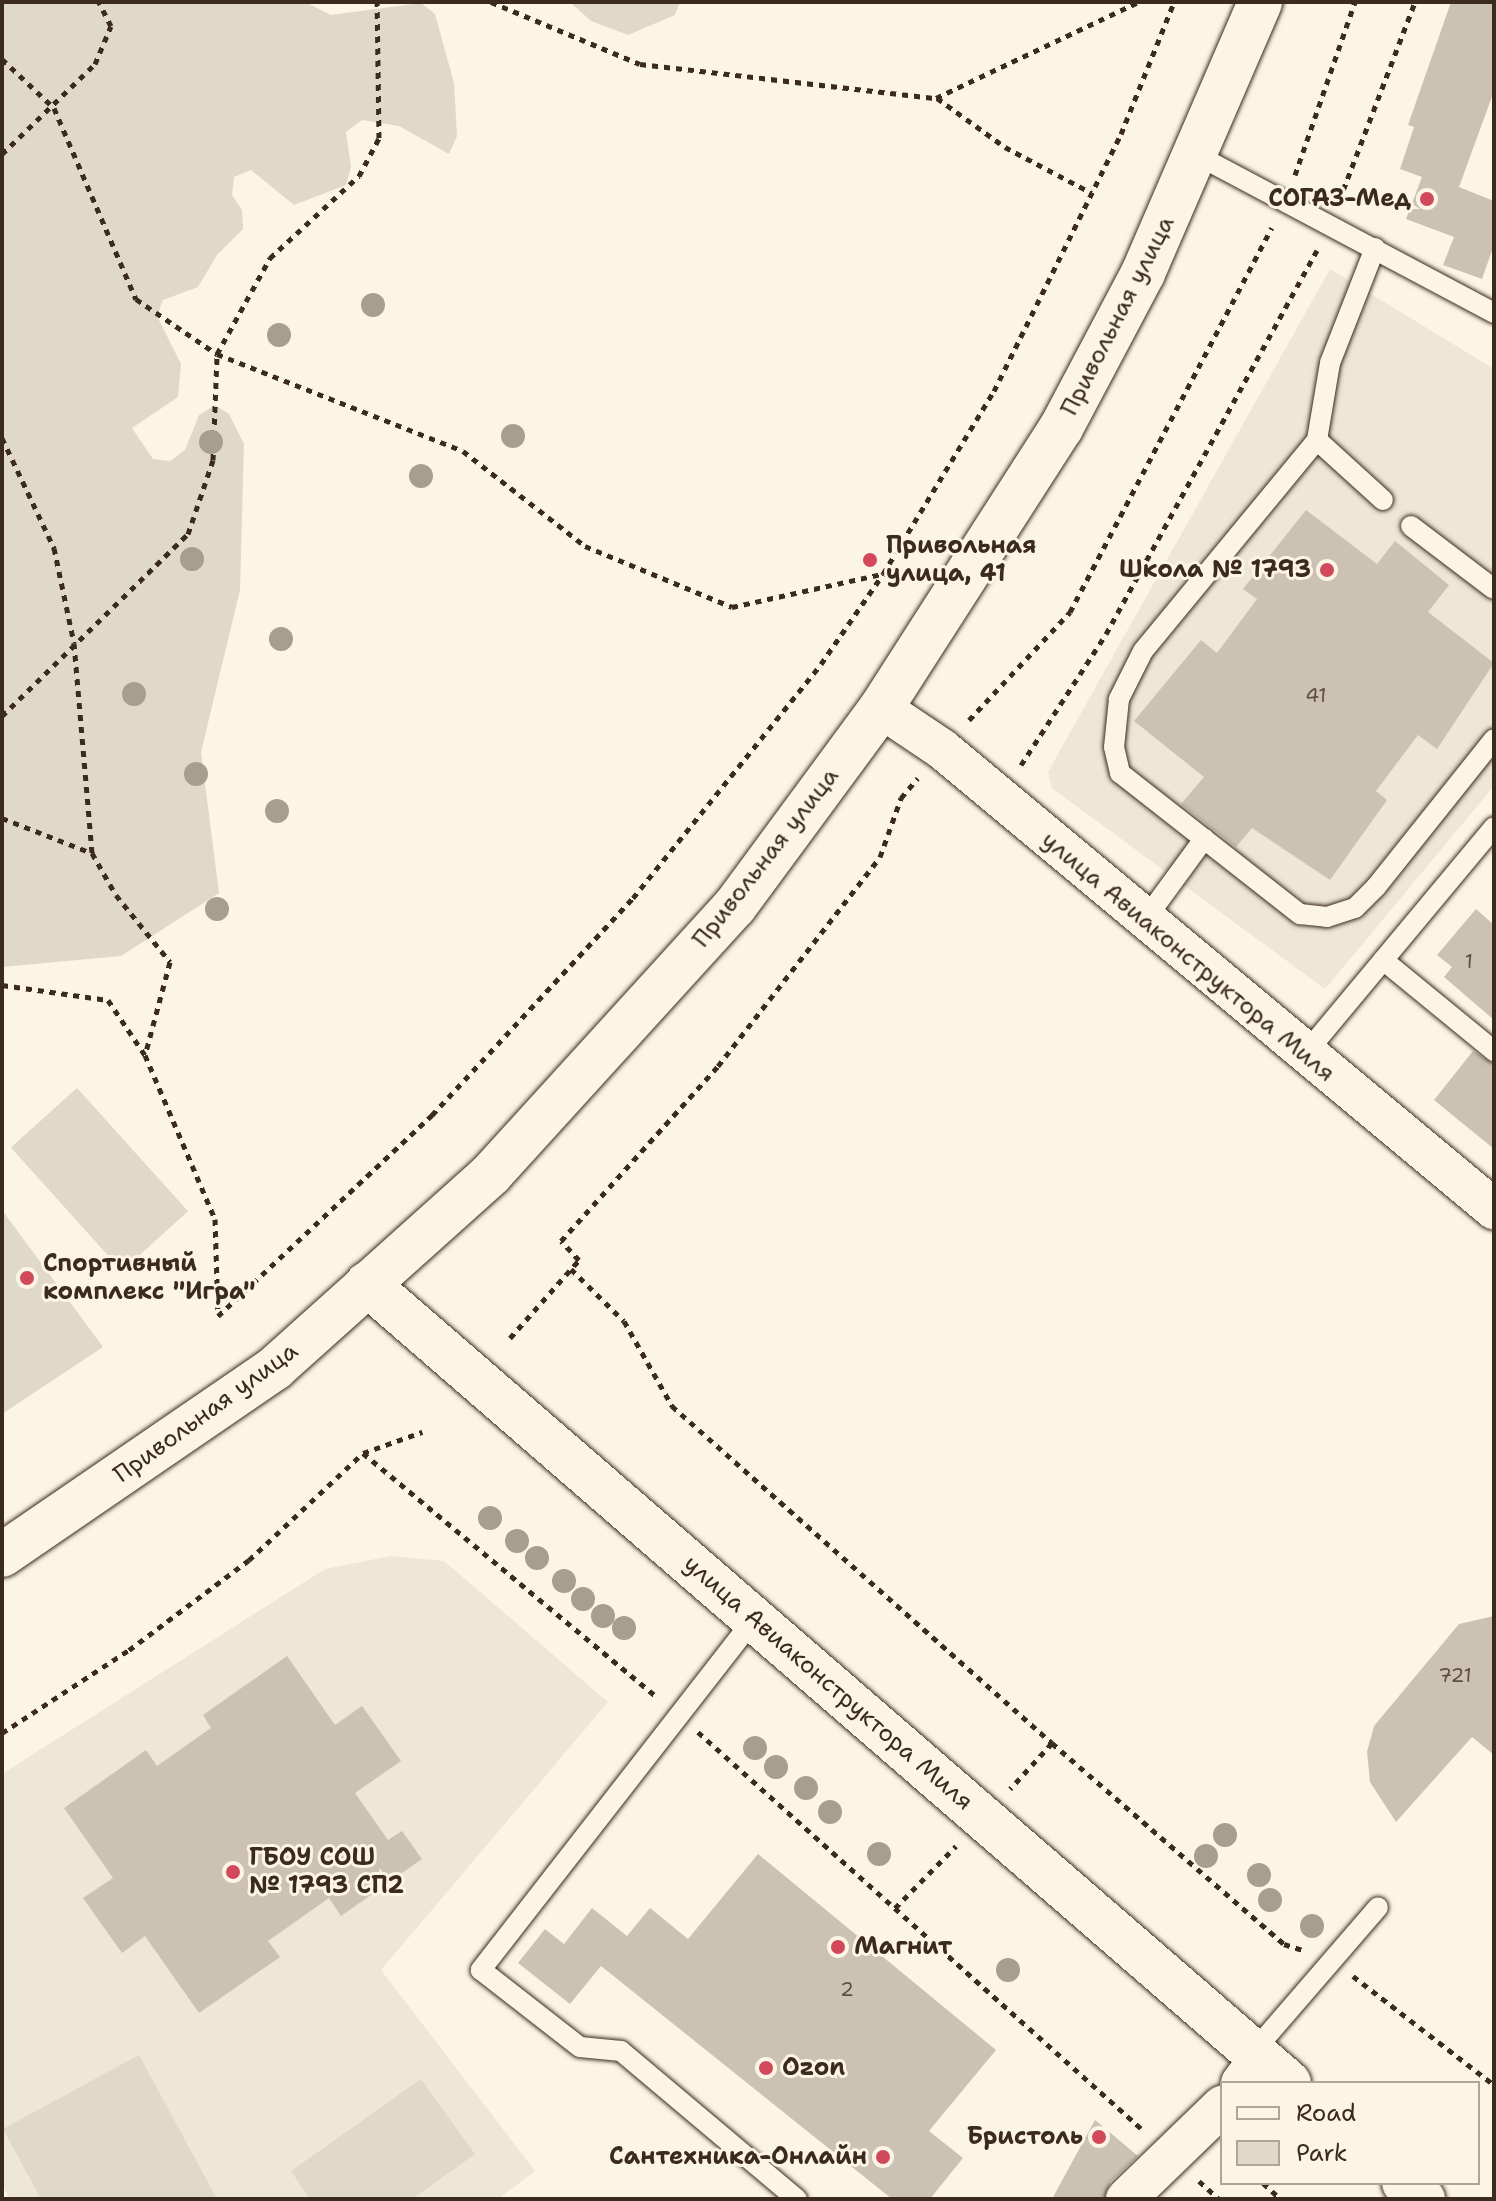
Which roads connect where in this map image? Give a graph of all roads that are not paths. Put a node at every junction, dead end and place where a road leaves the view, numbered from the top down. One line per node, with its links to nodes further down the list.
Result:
1 (1260, 2): 2 (main road, Привольная улица)
2 (1197, 155): 3 (lane); 9 (main road, Привольная улица)
3 (1375, 248): 4 (lane); 5 (lane)
4 (1494, 313)
5 (1317, 440): 6 (lane); 12 (lane)
6 (1383, 500)
7 (1411, 526): 8 (lane)
8 (1494, 589)
9 (881, 708): 13 (street, улица Авиаконструктора Миля); 18 (main road, Привольная улица)
10 (1494, 739): 12 (lane)
11 (1494, 827): 14 (lane)
12 (1204, 839): 13 (lane)
13 (1144, 921): 16 (street, улица Авиаконструктора Миля)
14 (1383, 960): 15 (lane); 16 (lane)
15 (1494, 1051)
16 (1305, 1054): 17 (street, улица Авиаконструктора Миля)
17 (1494, 1209)
18 (367, 1284): 19 (main road, Привольная улица); 20 (main road, улица Авиаконструктора Миля)
19 (2, 1555)
20 (754, 1619): 22 (main road, улица Авиаконструктора Миля); 25 (lane)
21 (1378, 1907): 22 (lane)
22 (1261, 2069)
23 (1220, 2109): 26 (street)
24 (1406, 2185): 27 (main road)
25 (797, 2199)
26 (1126, 2199)
27 (1423, 2199)

